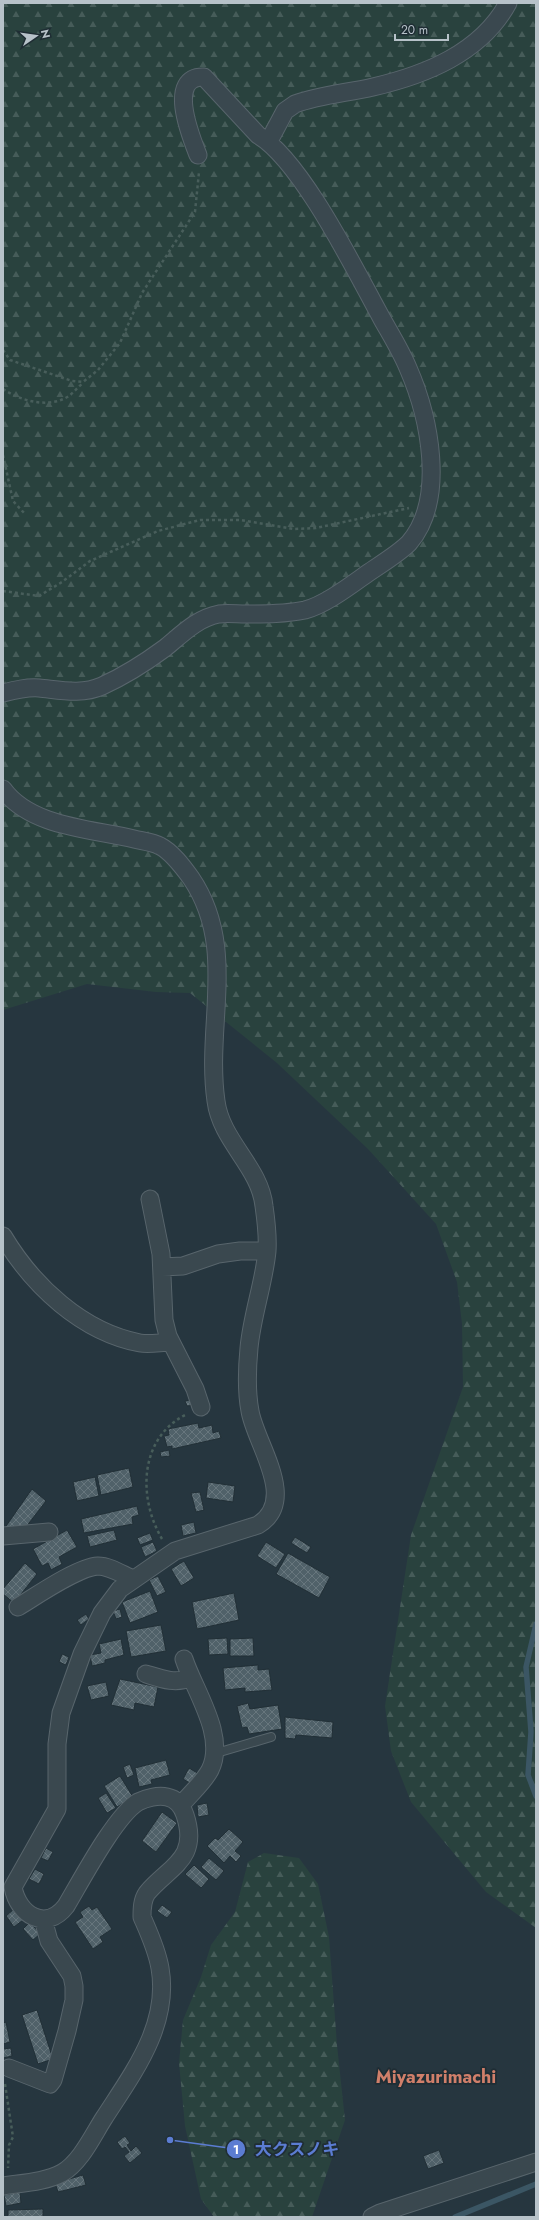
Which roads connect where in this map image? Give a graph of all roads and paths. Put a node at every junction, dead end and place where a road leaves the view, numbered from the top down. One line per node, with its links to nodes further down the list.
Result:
1 (508, 3): 2 (street)
2 (269, 141): 3 (street); 8 (street)
3 (198, 155): 5 (path)
4 (3, 350): 5 (path)
5 (84, 382): 6 (path)
6 (3, 389)
7 (3, 456): 9 (path)
8 (429, 503): 10 (path); 11 (street)
9 (26, 514)
10 (3, 591)
11 (3, 693)
12 (3, 789): 15 (street)
13 (150, 1199): 16 (street)
14 (3, 1236): 17 (street)
15 (267, 1251): 16 (street); 21 (street)
16 (162, 1267): 17 (street)
17 (171, 1342): 18 (street)
18 (201, 1407): 21 (path)
19 (49, 1532): 20 (street)
20 (3, 1536)
21 (171, 1553): 22 (street)
22 (133, 1580): 23 (street); 30 (street)
23 (18, 1607)
24 (184, 1659): 26 (street)
25 (146, 1674): 26 (street)
26 (190, 1678): 28 (street)
27 (271, 1737): 28 (lane)
28 (213, 1754): 29 (street)
29 (181, 1805): 31 (street); 34 (street)
30 (10, 1901): 31 (street)
31 (43, 1919): 32 (street)
32 (9, 2068): 34 (path)
33 (536, 2162): 35 (street)
34 (5, 2180)
35 (372, 2217)

